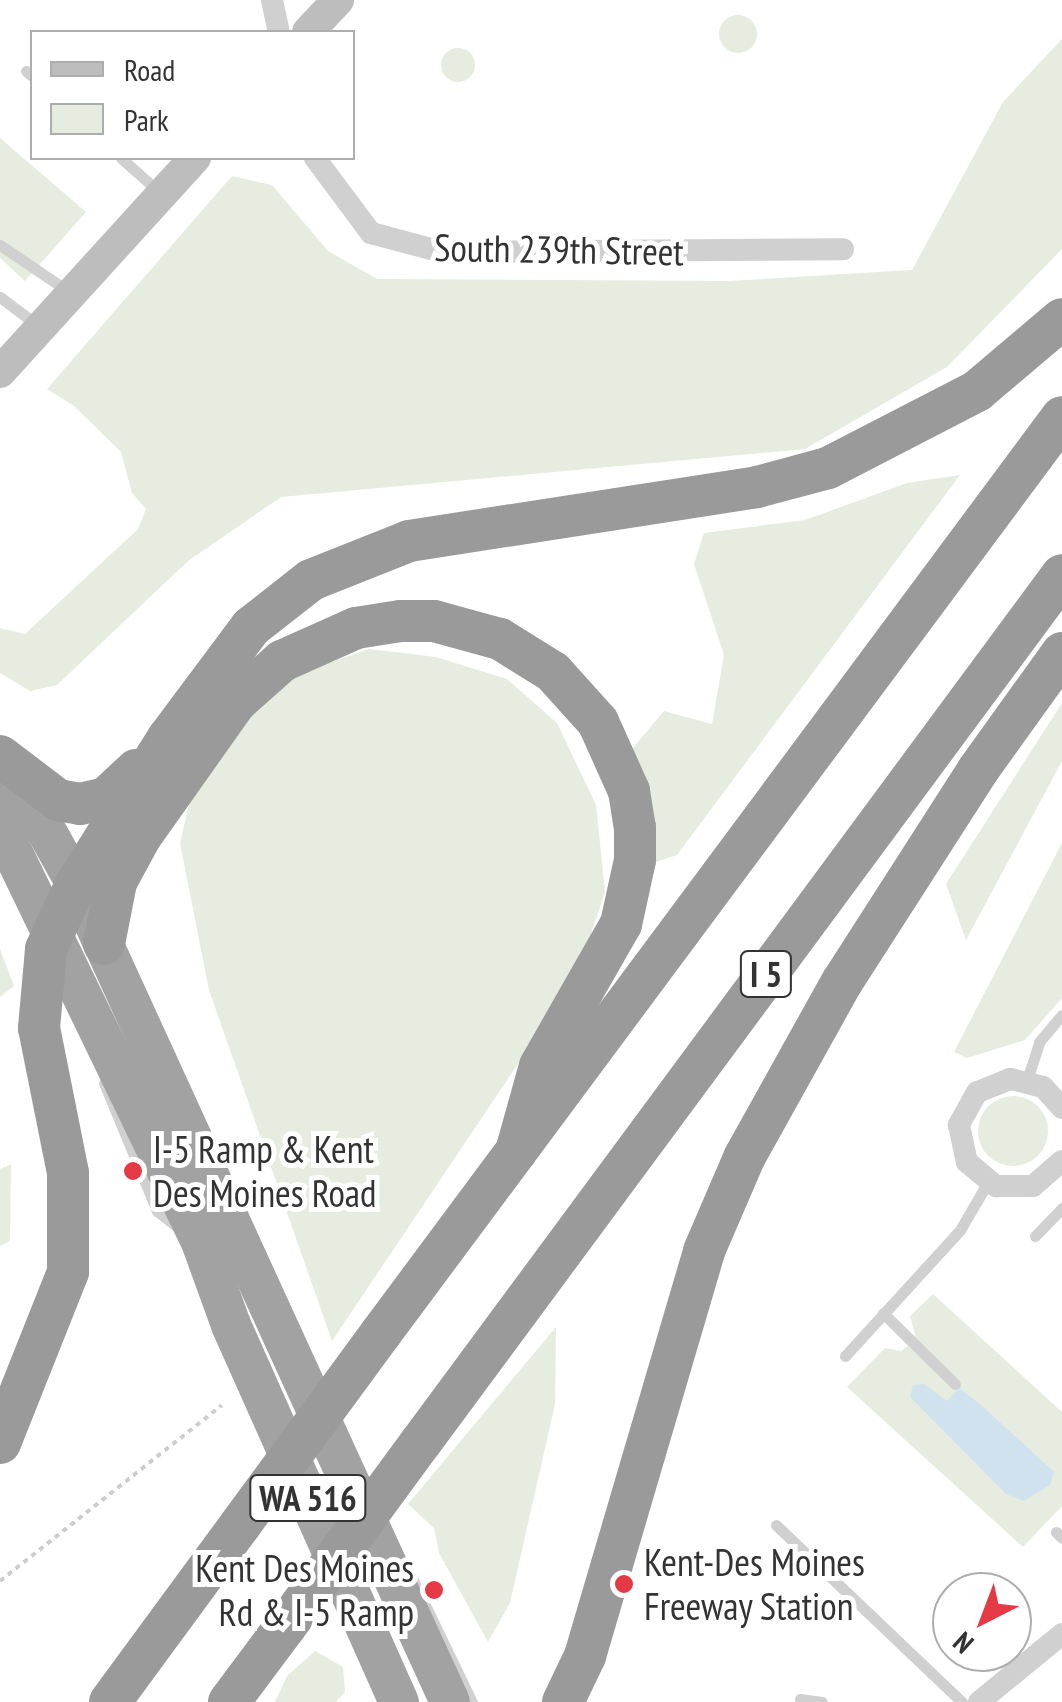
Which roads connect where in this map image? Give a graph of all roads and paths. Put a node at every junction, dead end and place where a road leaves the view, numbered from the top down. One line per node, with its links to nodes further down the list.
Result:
1 (272, 0): 3 (street)
2 (338, 0): 4 (main road)
3 (278, 30)
4 (310, 30)
5 (124, 160): 8 (lane)
6 (193, 160): 8 (main road)
7 (316, 160): 10 (street, South 239th Street)
8 (162, 194): 11 (main road)
9 (1, 248): 11 (lane)
10 (843, 248)
11 (71, 294): 14 (main road)
12 (0, 297): 14 (lane)
13 (1062, 320): 19 (highway)
14 (41, 328): 15 (main road)
15 (3, 364)
16 (1062, 418): 29 (highway, I 5)
17 (1062, 575): 45 (highway, I 5, bridge)
18 (1062, 653): 49 (highway)
19 (168, 738): 20 (highway); 23 (highway)
20 (0, 756)
21 (0, 782): 23 (highway, WA 516)
22 (0, 826): 24 (highway, WA 516)
23 (76, 884): 24 (highway); 25 (highway, WA 516)
24 (52, 930): 38 (highway); 46 (highway, WA 516)
25 (104, 944): 29 (highway); 40 (highway, WA 516)
26 (1062, 1015): 27 (lane)
27 (1027, 1080): 28 (street); 31 (street)
28 (1062, 1108)
29 (516, 1152): 44 (highway, I 5, bridge)
30 (1059, 1170): 31 (street)
31 (988, 1182): 34 (lane)
32 (1062, 1208): 33 (lane)
33 (1035, 1236)
34 (884, 1313): 35 (lane); 36 (lane)
35 (845, 1356)
36 (955, 1384)
37 (222, 1405): 41 (path)
38 (0, 1443)
39 (776, 1525): 51 (lane)
40 (372, 1539): 47 (highway, WA 516); 48 (lane)
41 (0, 1581)
42 (1062, 1634): 52 (street)
43 (800, 1698): 50 (lane)
44 (110, 1702)
45 (229, 1702)
46 (400, 1702)
47 (450, 1702)
48 (472, 1702)
49 (563, 1702)
50 (822, 1702)
51 (962, 1702)
52 (979, 1702)

